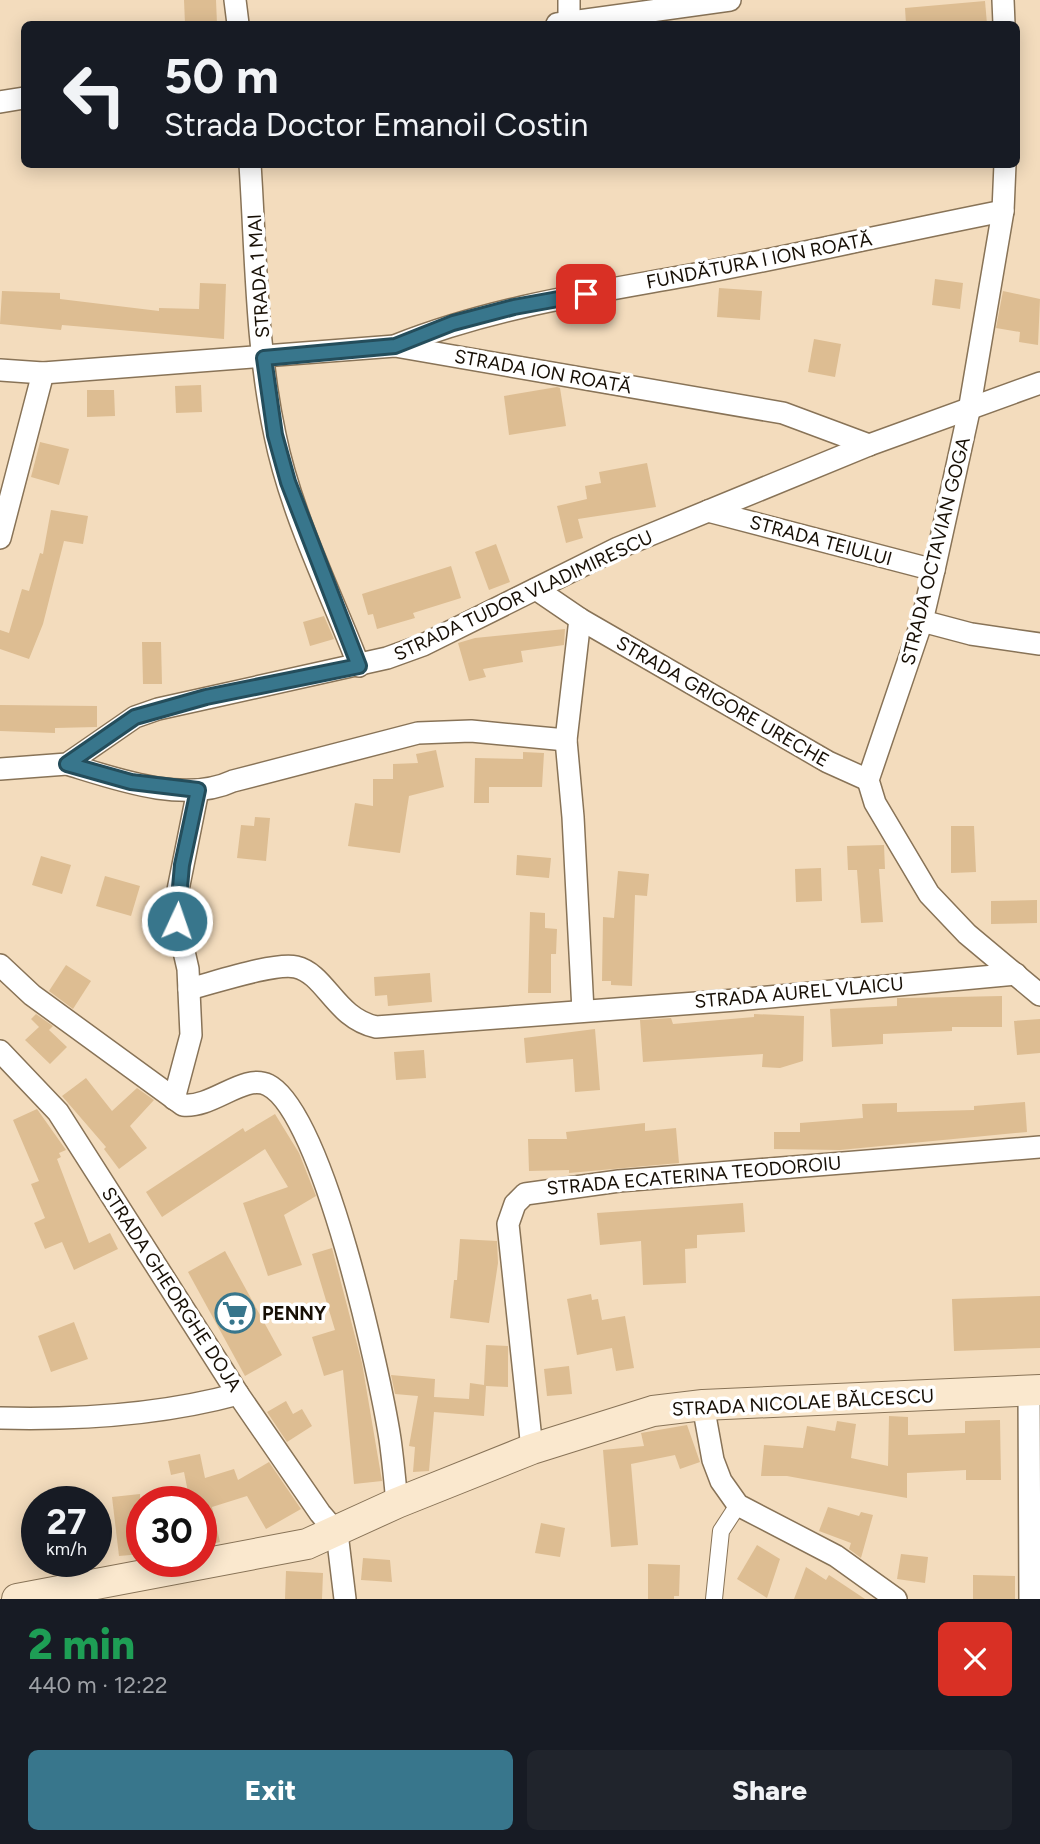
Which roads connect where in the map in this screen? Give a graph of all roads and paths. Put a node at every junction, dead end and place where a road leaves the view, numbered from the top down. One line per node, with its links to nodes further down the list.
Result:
1 (235, 0): 5 (street)
2 (569, 0): 6 (street)
3 (730, 0): 7 (street)
4 (1003, 0): 8 (street)
5 (238, 21)
6 (564, 21)
7 (584, 21)
8 (1004, 21)
9 (21, 98): 10 (street)
10 (0, 102)
11 (250, 168): 15 (street, STRADA 1 MAI)
12 (1005, 168): 13 (street, STRADA OCTAVIAN GOGA)
13 (1003, 211): 14 (street, FUNDĂTURA I ION ROATĂ); 19 (street, STRADA OCTAVIAN GOGA)
14 (395, 346): 15 (street, STRADA ION ROATĂ); 20 (street, STRADA ION ROATĂ)
15 (264, 358): 17 (street, STRADA ION ROATĂ); 28 (street, STRADA 1 MAI)
16 (0, 370): 17 (street, STRADA ION ROATĂ)
17 (43, 373): 22 (street)
18 (1040, 383): 19 (street, STRADA TUDOR VLADIMIRESCU)
19 (969, 411): 20 (street, STRADA TUDOR VLADIMIRESCU); 23 (street, STRADA OCTAVIAN GOGA)
20 (869, 445): 21 (street, STRADA TUDOR VLADIMIRESCU)
21 (708, 511): 23 (street, STRADA TEIULUI); 24 (street, STRADA TUDOR VLADIMIRESCU)
22 (0, 538)
23 (934, 570): 26 (street, STRADA OCTAVIAN GOGA)
24 (536, 589): 25 (street, STRADA GRIGORE URECHE); 28 (street, STRADA TUDOR VLADIMIRESCU)
25 (580, 619): 29 (street); 32 (street, STRADA GRIGORE URECHE)
26 (922, 621): 27 (street); 32 (street, STRADA OCTAVIAN GOGA)
27 (1040, 644)
28 (359, 666): 30 (street, STRADA TUDOR VLADIMIRESCU)
29 (566, 740): 33 (street); 38 (street)
30 (67, 764): 31 (street); 33 (street)
31 (0, 769)
32 (868, 780): 35 (street)
33 (198, 790): 36 (street)
34 (0, 965): 40 (street)
35 (1016, 974): 37 (street); 38 (street, STRADA AUREL VLAICU)
36 (189, 989): 38 (street, STRADA AUREL VLAICU); 40 (street)
37 (1040, 995)
38 (583, 1011)
39 (0, 1051): 43 (street, STRADA GHEORGHE DOJA)
40 (174, 1099): 47 (street)
41 (1040, 1147): 46 (street, STRADA ECATERINA TEODOROIU)
42 (1034, 1390): 44 (main road, STRADA NICOLAE BĂLCESCU); 54 (street)
43 (238, 1394): 45 (street); 49 (street, STRADA GHEORGHE DOJA)
44 (703, 1405): 46 (main road, STRADA NICOLAE BĂLCESCU); 48 (street)
45 (0, 1418)
46 (532, 1449): 47 (main road, STRADA NICOLAE BĂLCESCU)
47 (397, 1503): 49 (main road, STRADA NICOLAE BĂLCESCU)
48 (738, 1506): 52 (street); 53 (street)
49 (337, 1533): 50 (main road, STRADA NICOLAE BĂLCESCU); 51 (street)
50 (17, 1599)
51 (345, 1599)
52 (715, 1599)
53 (896, 1599)
54 (1030, 1599)

